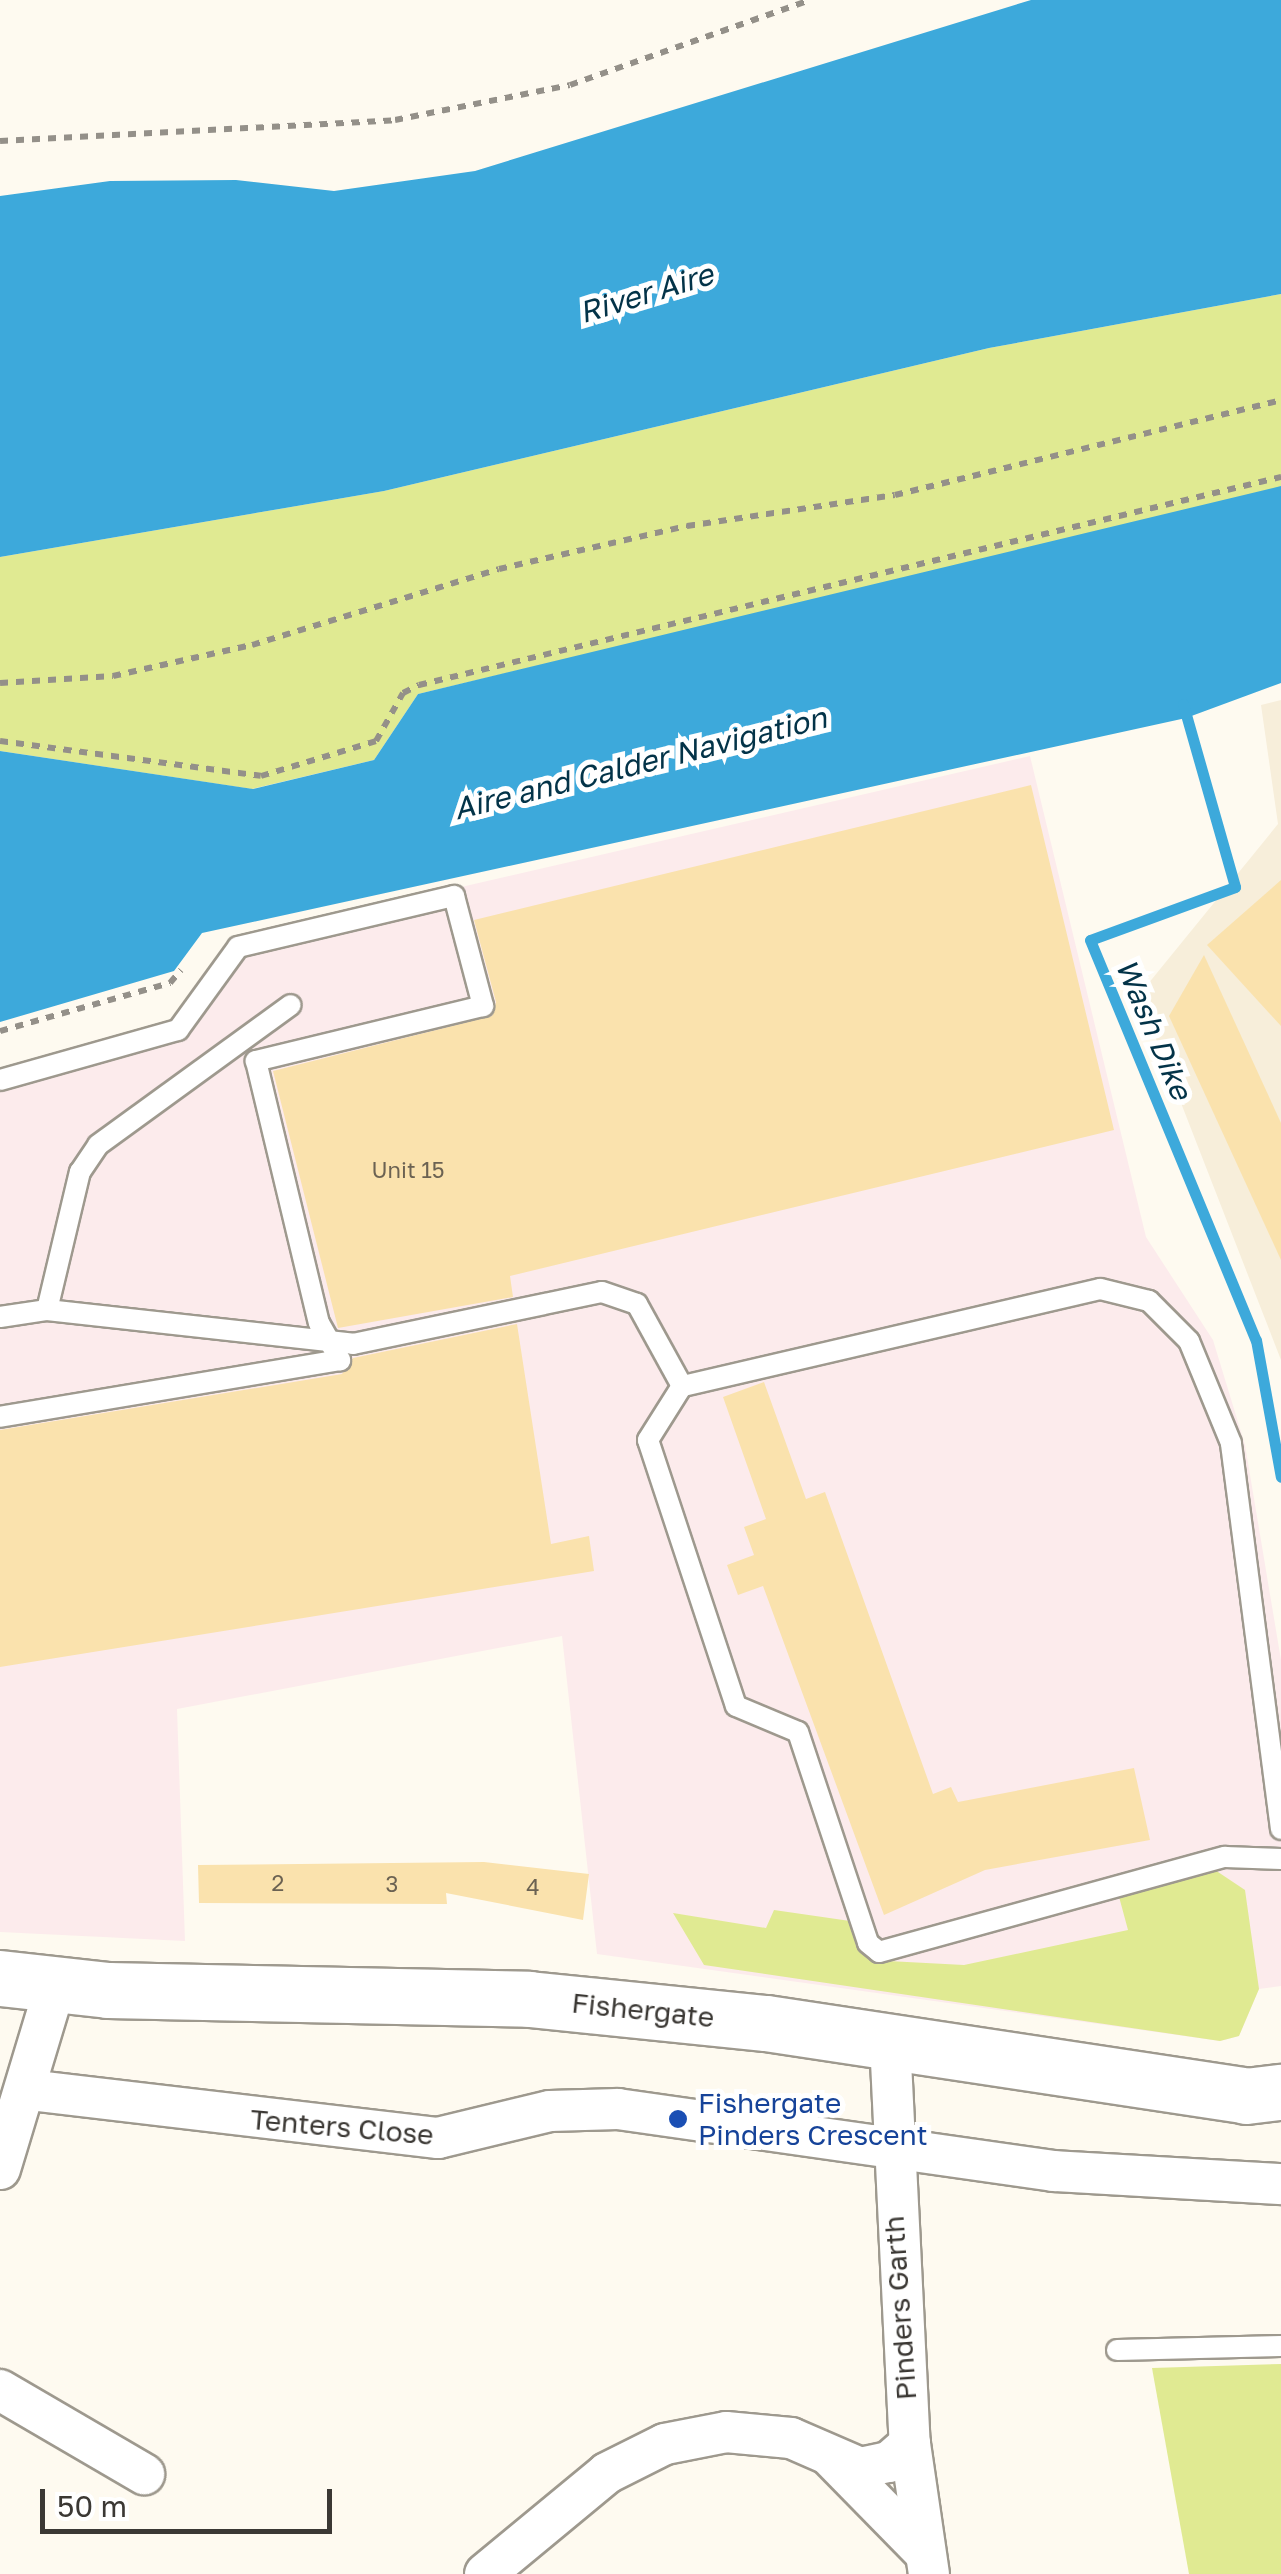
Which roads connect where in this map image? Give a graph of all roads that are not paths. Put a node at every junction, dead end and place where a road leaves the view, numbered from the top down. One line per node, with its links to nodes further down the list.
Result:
1 (291, 1005): 3 (lane)
2 (0, 1080): 5 (lane)
3 (48, 1310): 4 (lane); 5 (lane)
4 (0, 1318)
5 (330, 1342): 6 (lane); 7 (lane)
6 (682, 1386): 8 (lane); 9 (lane)
7 (0, 1416)
8 (1281, 1829)
9 (1281, 1858)
10 (0, 1978): 11 (main road, Fishergate)
11 (56, 1984): 12 (main road, Fishergate); 13 (street)
12 (890, 2042): 14 (main road, Fishergate); 15 (street, Pinders Garth)
13 (29, 2090): 15 (street, Tenters Close); 16 (street)
14 (1281, 2092)
15 (890, 2151): 17 (street); 21 (street, Pinders Garth)
16 (0, 2168)
17 (1281, 2184)
18 (1281, 2346): 19 (lane)
19 (1117, 2350)
20 (0, 2390): 23 (street)
21 (910, 2444): 22 (street); 24 (street, Pinders Garth)
22 (830, 2456): 24 (street); 25 (street)
23 (144, 2474)
24 (927, 2563)
25 (485, 2574)

